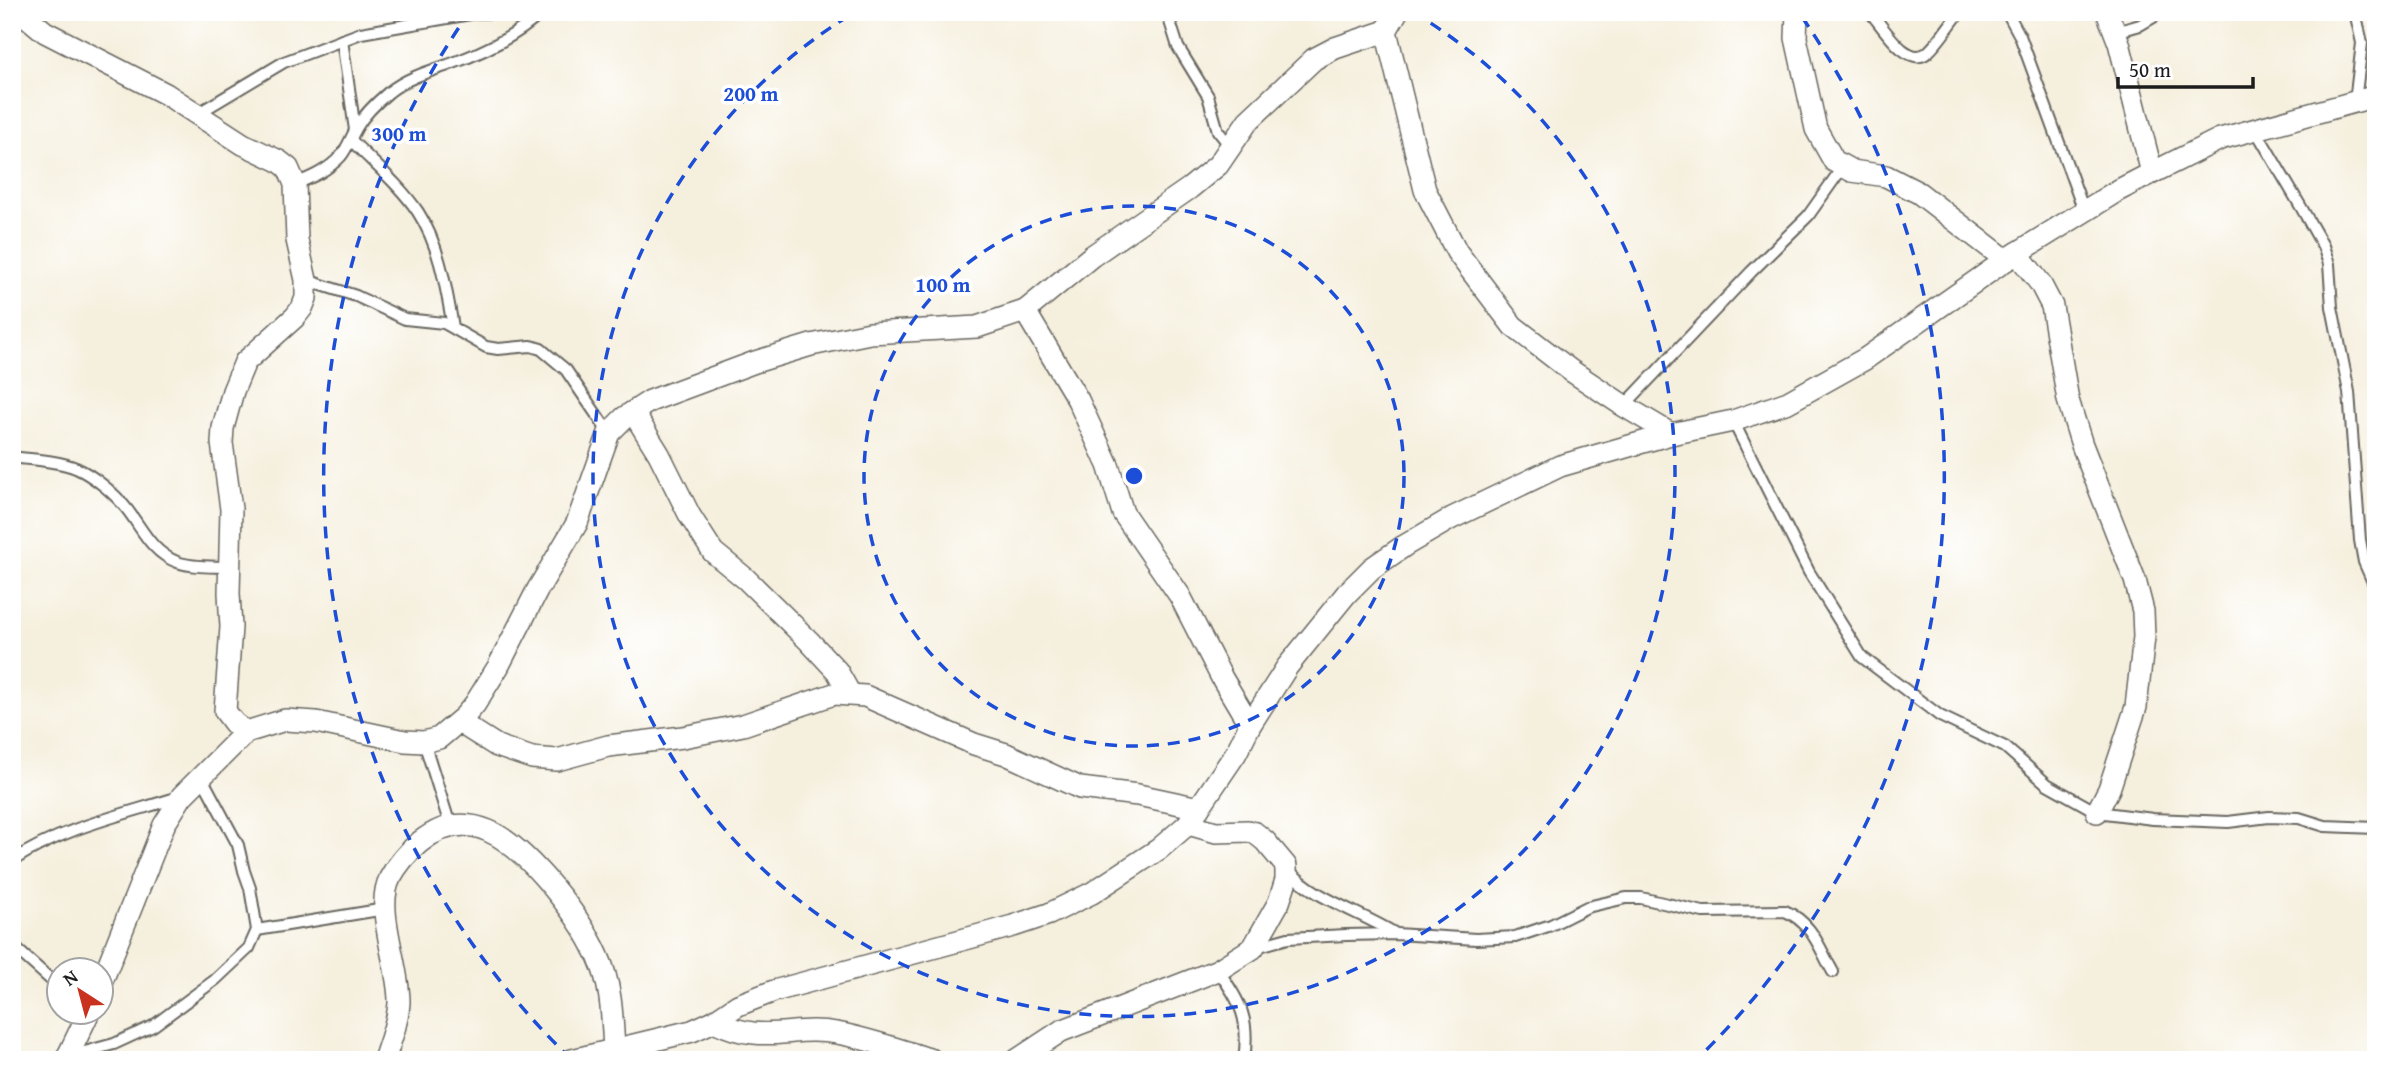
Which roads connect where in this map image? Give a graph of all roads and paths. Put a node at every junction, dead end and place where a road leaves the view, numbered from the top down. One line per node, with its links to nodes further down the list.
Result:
1 (21, 12): 17 (street)
2 (523, 12): 14 (lane)
3 (542, 12): 19 (lane)
4 (1167, 12): 20 (lane)
5 (1397, 12): 13 (street)
6 (1797, 12): 21 (street)
7 (1870, 12): 8 (lane)
8 (1960, 12)
9 (2007, 12): 24 (lane)
10 (2162, 12): 12 (lane)
11 (2355, 12): 16 (lane)
12 (2111, 22): 22 (street)
13 (1386, 31): 20 (street); 29 (street)
14 (342, 40): 17 (lane); 19 (lane)
15 (2376, 96): 16 (street)
16 (2355, 102): 18 (street)
17 (197, 114): 23 (street)
18 (2255, 129): 22 (street); 36 (lane)
19 (353, 135): 23 (lane); 28 (lane)
20 (1230, 146): 27 (street)
21 (1842, 168): 25 (street); 29 (lane)
22 (2151, 173): 24 (street)
23 (295, 184): 26 (street)
24 (2084, 211): 25 (street)
25 (2011, 256): 31 (street); 44 (street)
26 (306, 280): 28 (lane); 35 (street)
27 (1025, 311): 30 (street); 39 (street)
28 (453, 327): 32 (lane)
29 (1624, 406): 33 (street)
30 (633, 412): 32 (street); 37 (street)
31 (1733, 421): 33 (street); 44 (lane)
32 (609, 433): 38 (street)
33 (1671, 434): 39 (street)
34 (12, 457): 35 (lane)
35 (230, 567): 40 (street)
36 (2376, 589)
37 (850, 694): 38 (street); 45 (street)
38 (458, 722): 41 (street)
39 (1250, 725): 45 (street)
40 (246, 732): 41 (street); 42 (street)
41 (424, 742): 46 (lane)
42 (201, 776): 43 (street); 51 (lane)
43 (182, 796): 48 (lane); 55 (street)
44 (2098, 812): 47 (lane)
45 (1193, 816): 49 (street); 59 (street)
46 (450, 825): 50 (street); 61 (street)
47 (2376, 828)
48 (12, 861)
49 (1286, 866): 52 (lane); 54 (street)
50 (385, 909): 51 (lane); 64 (street)
51 (257, 930): 63 (lane)
52 (1396, 934): 54 (lane); 57 (lane)
53 (12, 945): 58 (lane)
54 (1253, 948): 56 (street)
55 (111, 956)
56 (1218, 970): 67 (street); 68 (lane)
57 (1833, 972)
58 (46, 975)
59 (715, 1021): 62 (street); 66 (street)
60 (82, 1026): 63 (street)
61 (614, 1050): 62 (street); 65 (street)
62 (652, 1051)
63 (66, 1058)
64 (384, 1060)
65 (572, 1060)
66 (932, 1060)
67 (1017, 1060)
68 (1244, 1060)

